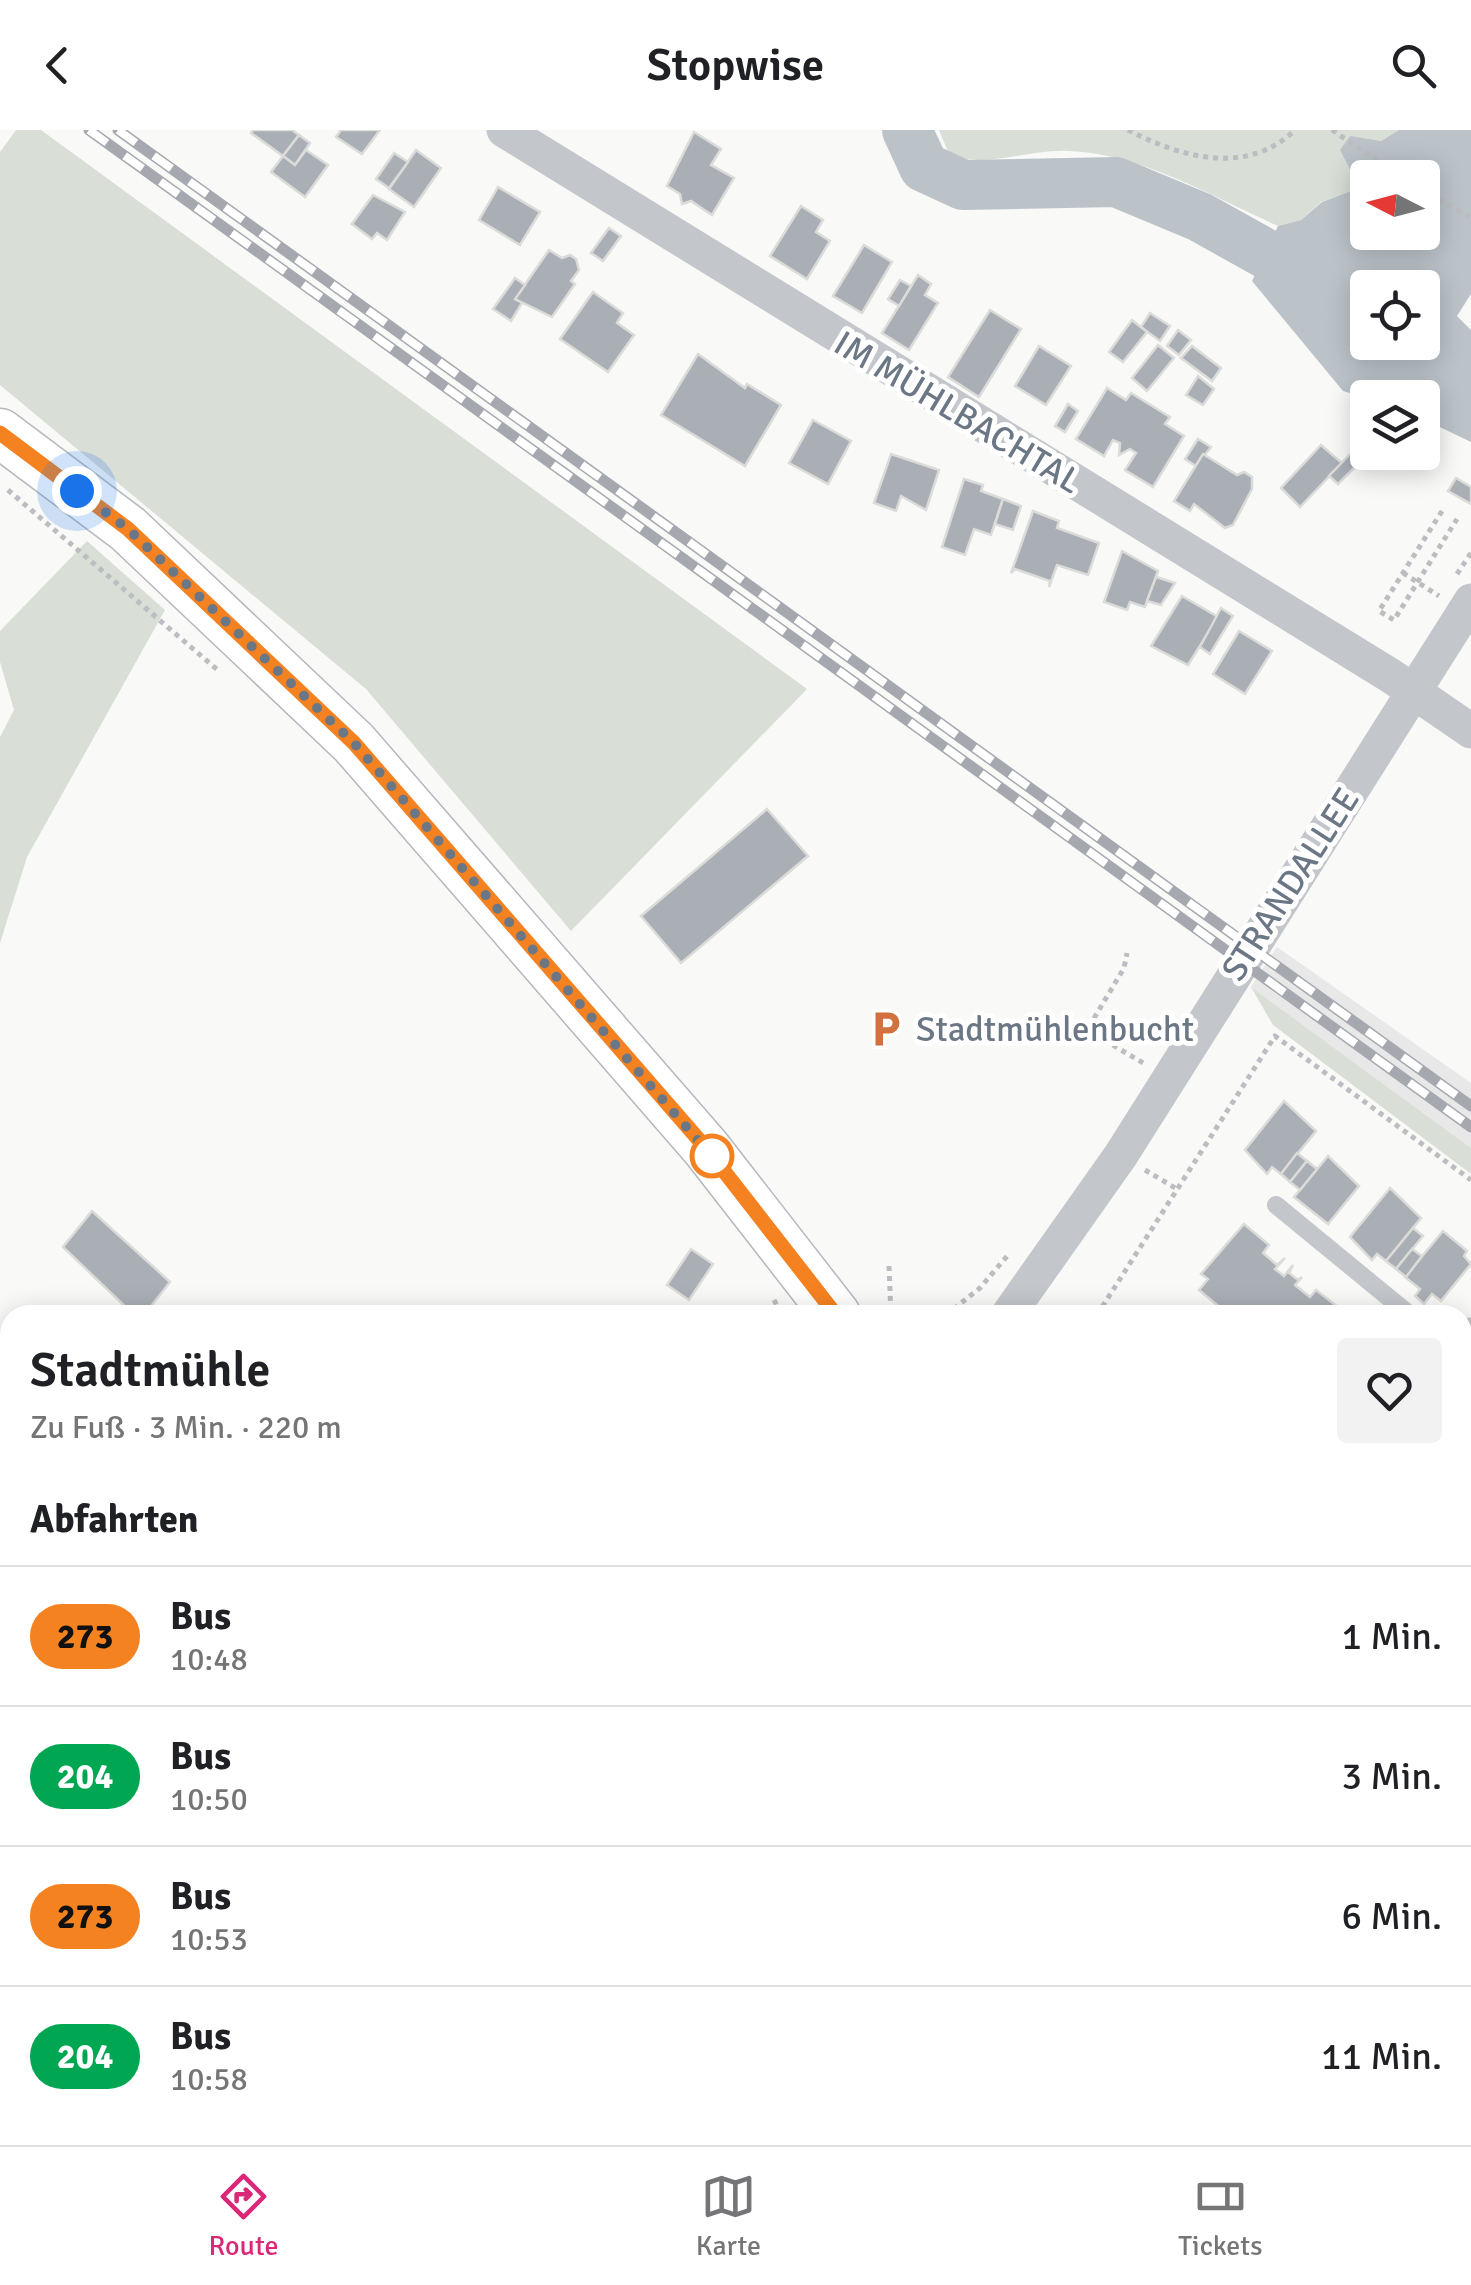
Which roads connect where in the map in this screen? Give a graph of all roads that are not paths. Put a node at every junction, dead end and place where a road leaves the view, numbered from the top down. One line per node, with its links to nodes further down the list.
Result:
1 (504, 130): 4 (street, IM MÜHLBACHTAL)
2 (0, 433): 7 (street)
3 (1456, 599): 4 (street, STRANDALLEE)
4 (1414, 692): 5 (street, IM MÜHLBACHTAL); 8 (street, STRANDALLEE)
5 (1471, 731)
6 (1276, 1206): 9 (lane)
7 (828, 1305)
8 (1015, 1305)
9 (1398, 1305)

